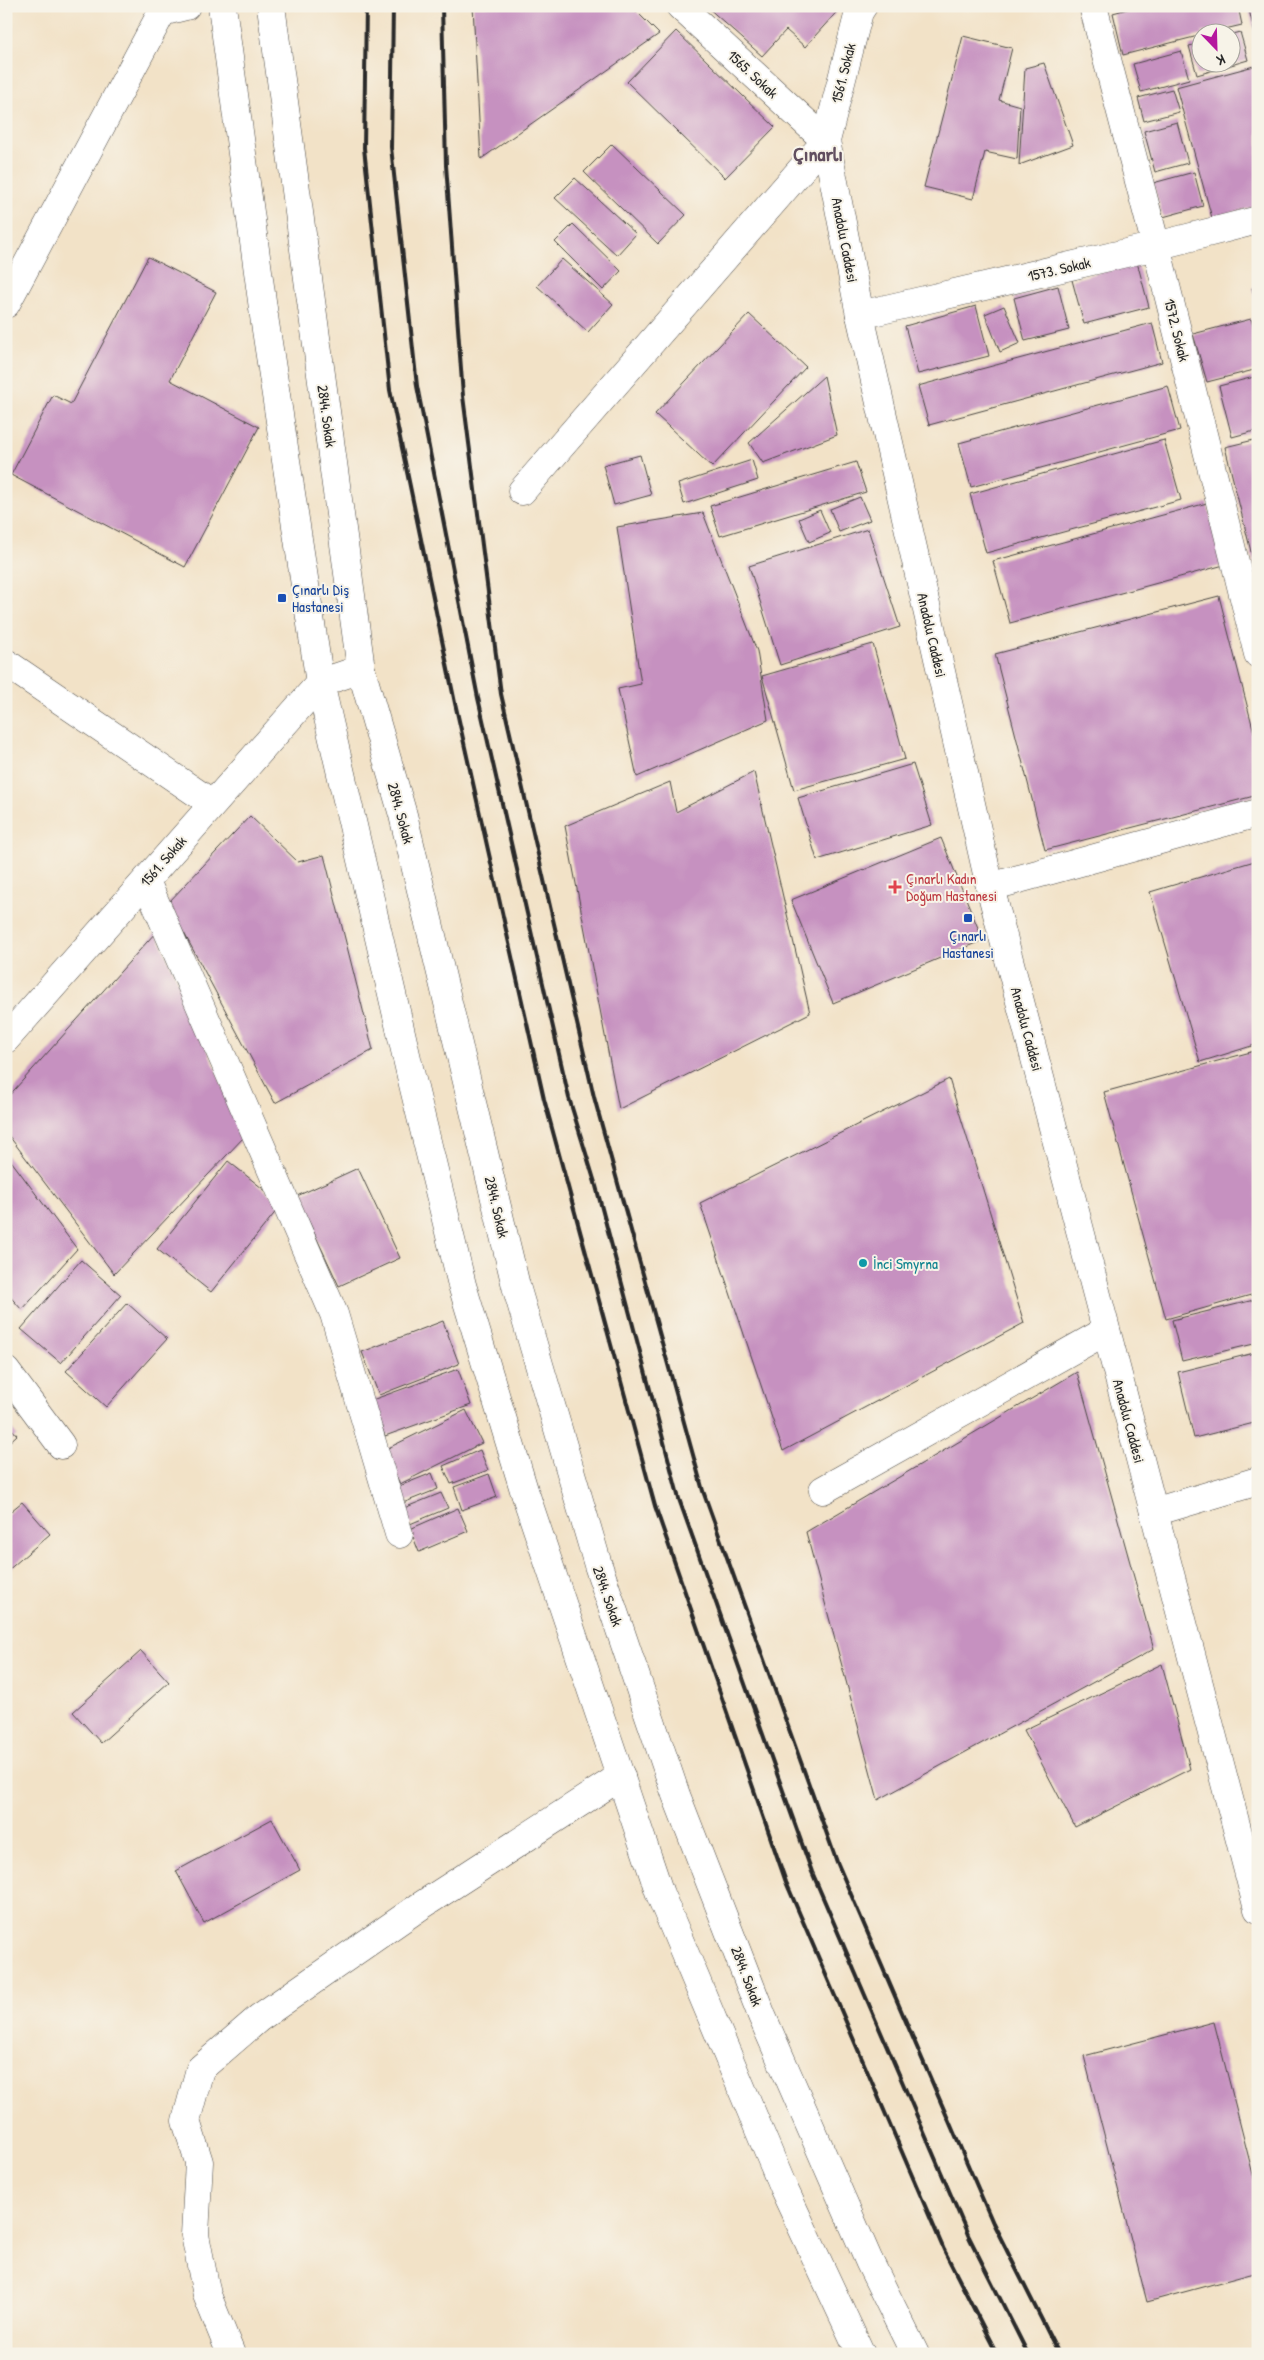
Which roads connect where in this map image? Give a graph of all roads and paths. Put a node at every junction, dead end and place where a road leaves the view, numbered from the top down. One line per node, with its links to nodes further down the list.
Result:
1 (222, 6): 16 (main road)
2 (271, 6): 15 (main road, 2844. Sokak)
3 (680, 6): 7 (main road, 1565. Sokak)
4 (863, 6): 7 (main road, 1561. Sokak)
5 (1093, 6): 9 (main road, 1572. Sokak)
6 (169, 8): 10 (main road)
7 (826, 141): 11 (main road, Anadolu Caddesi); 12 (main road)
8 (1258, 220): 9 (main road, 1573. Sokak)
9 (1156, 246): 11 (main road, 1573. Sokak); 13 (main road, 1572. Sokak)
10 (6, 304)
11 (860, 315): 20 (main road, Anadolu Caddesi)
12 (522, 491)
13 (1258, 654)
14 (6, 663): 17 (main road)
15 (362, 669): 16 (main road); 33 (main road, 2844. Sokak)
16 (320, 683): 17 (main road, 1561. Sokak); 29 (main road)
17 (213, 804): 19 (main road, 1561. Sokak)
18 (1258, 813): 20 (main road)
19 (146, 881): 21 (main road, 1561. Sokak); 28 (main road)
20 (990, 888): 22 (main road, Anadolu Caddesi)
21 (6, 1039)
22 (1106, 1331): 26 (main road); 27 (main road, Anadolu Caddesi)
23 (6, 1371): 24 (main road)
24 (61, 1445)
25 (1258, 1481): 27 (main road)
26 (823, 1490)
27 (1154, 1512): 30 (main road, Anadolu Caddesi)
28 (399, 1534)
29 (620, 1776): 31 (main road); 32 (main road)
30 (1258, 1910)
31 (231, 2354)
32 (861, 2354)
33 (915, 2354)

